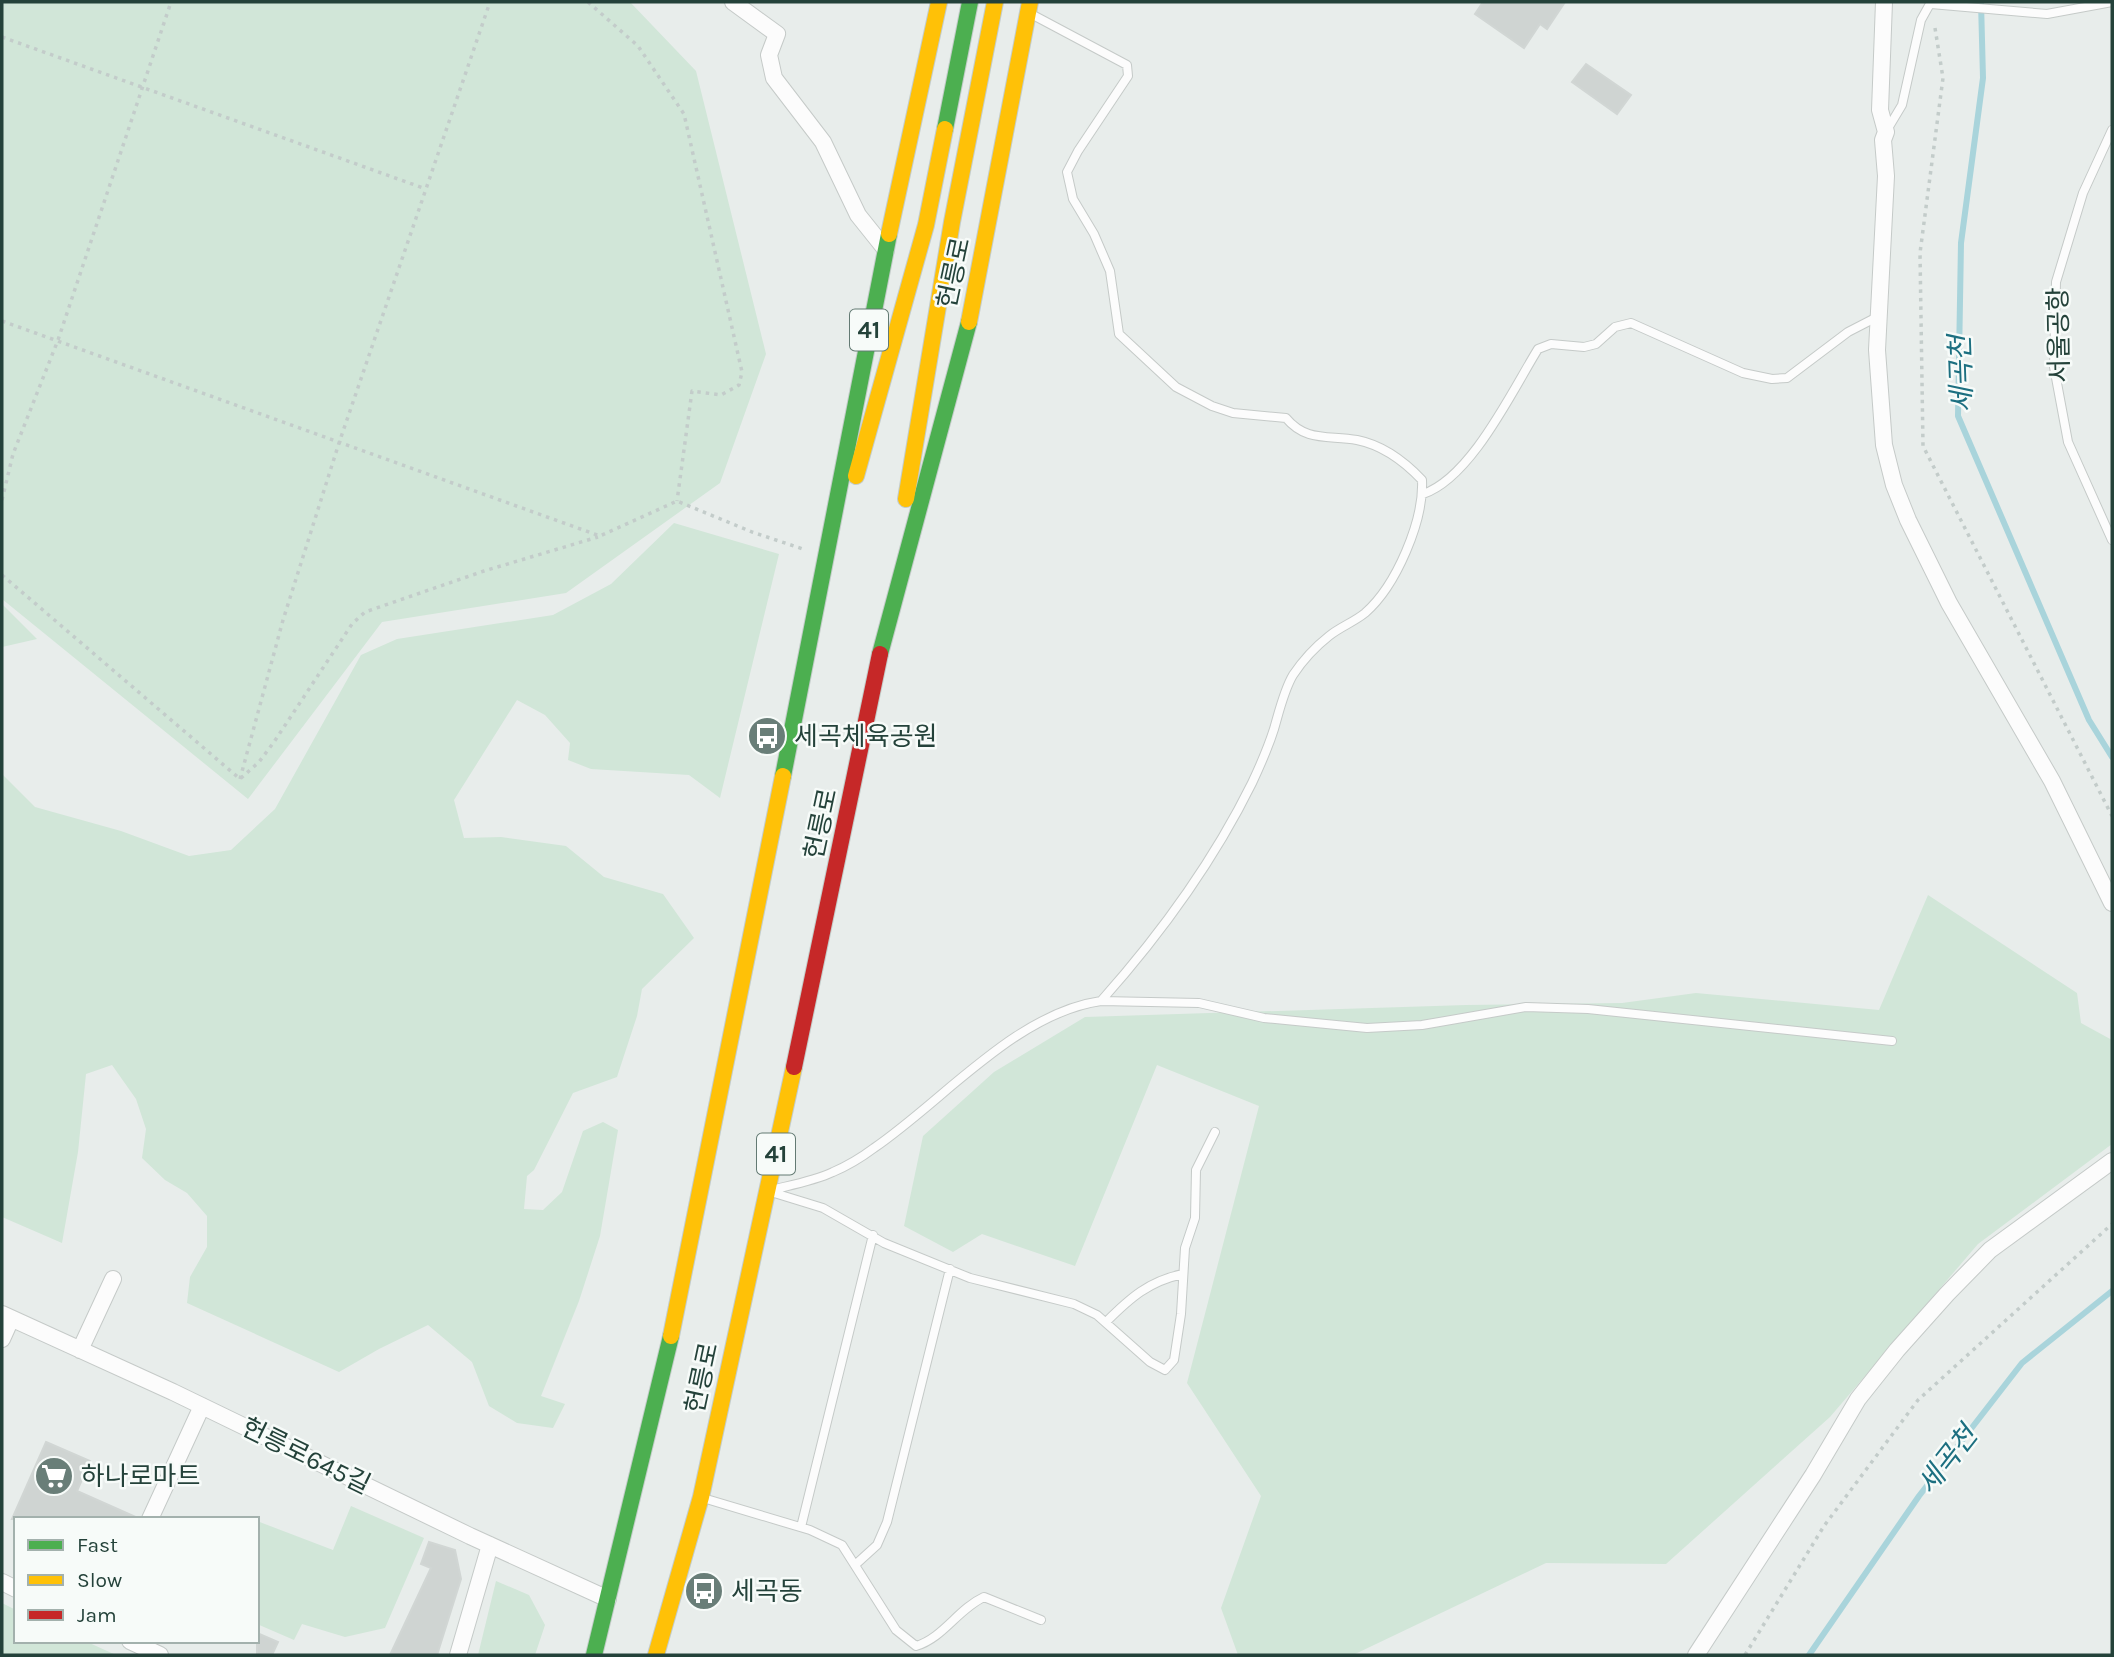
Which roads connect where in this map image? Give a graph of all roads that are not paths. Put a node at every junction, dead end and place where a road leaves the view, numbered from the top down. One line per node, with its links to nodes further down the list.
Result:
1 (733, 2): 11 (street)
2 (939, 2): 11 (main road, 헌릉로 / 41)
3 (970, 2): 16 (main road)
4 (995, 2): 15 (main road)
5 (1884, 2): 10 (street)
6 (2112, 2): 7 (lane)
7 (1931, 3): 10 (lane)
8 (1029, 7): 13 (lane); 15 (main road, 헌릉로 / 41)
9 (2112, 130): 14 (lane, 서울공항)
10 (1886, 132): 12 (street)
11 (886, 250): 16 (main road, 헌릉로 / 41)
12 (1879, 316): 13 (lane); 17 (street)
13 (1423, 494): 18 (lane)
14 (2112, 540)
15 (881, 650): 22 (main road, 헌릉로 / 41)
16 (806, 660): 37 (main road, 헌릉로 / 41)
17 (2112, 903)
18 (1101, 1001): 19 (lane); 22 (lane)
19 (1892, 1041)
20 (1215, 1132): 25 (lane)
21 (2112, 1161): 44 (street)
22 (768, 1191): 23 (lane); 32 (main road, 헌릉로 / 41)
23 (873, 1235): 24 (lane); 34 (lane)
24 (950, 1269): 28 (lane); 36 (lane)
25 (1183, 1274): 28 (lane); 28 (lane)
26 (113, 1279): 30 (street)
27 (6, 1316): 29 (street); 30 (street, 헌릉로645길)
28 (1106, 1322)
29 (2, 1339)
30 (80, 1350): 31 (street, 헌릉로645길)
31 (202, 1406): 33 (street); 35 (street, 헌릉로645길)
32 (701, 1497): 34 (lane); 43 (main road, 헌릉로 / 41)
33 (151, 1517)
34 (801, 1527): 36 (lane)
35 (490, 1545): 37 (street, 헌릉로645길); 41 (street)
36 (855, 1565): 38 (lane)
37 (608, 1599): 42 (main road, 헌릉로 / 41)
38 (1041, 1620)
39 (134, 1643): 40 (street)
40 (160, 1655)
41 (458, 1655)
42 (594, 1655)
43 (656, 1655)
44 (1696, 1655)

